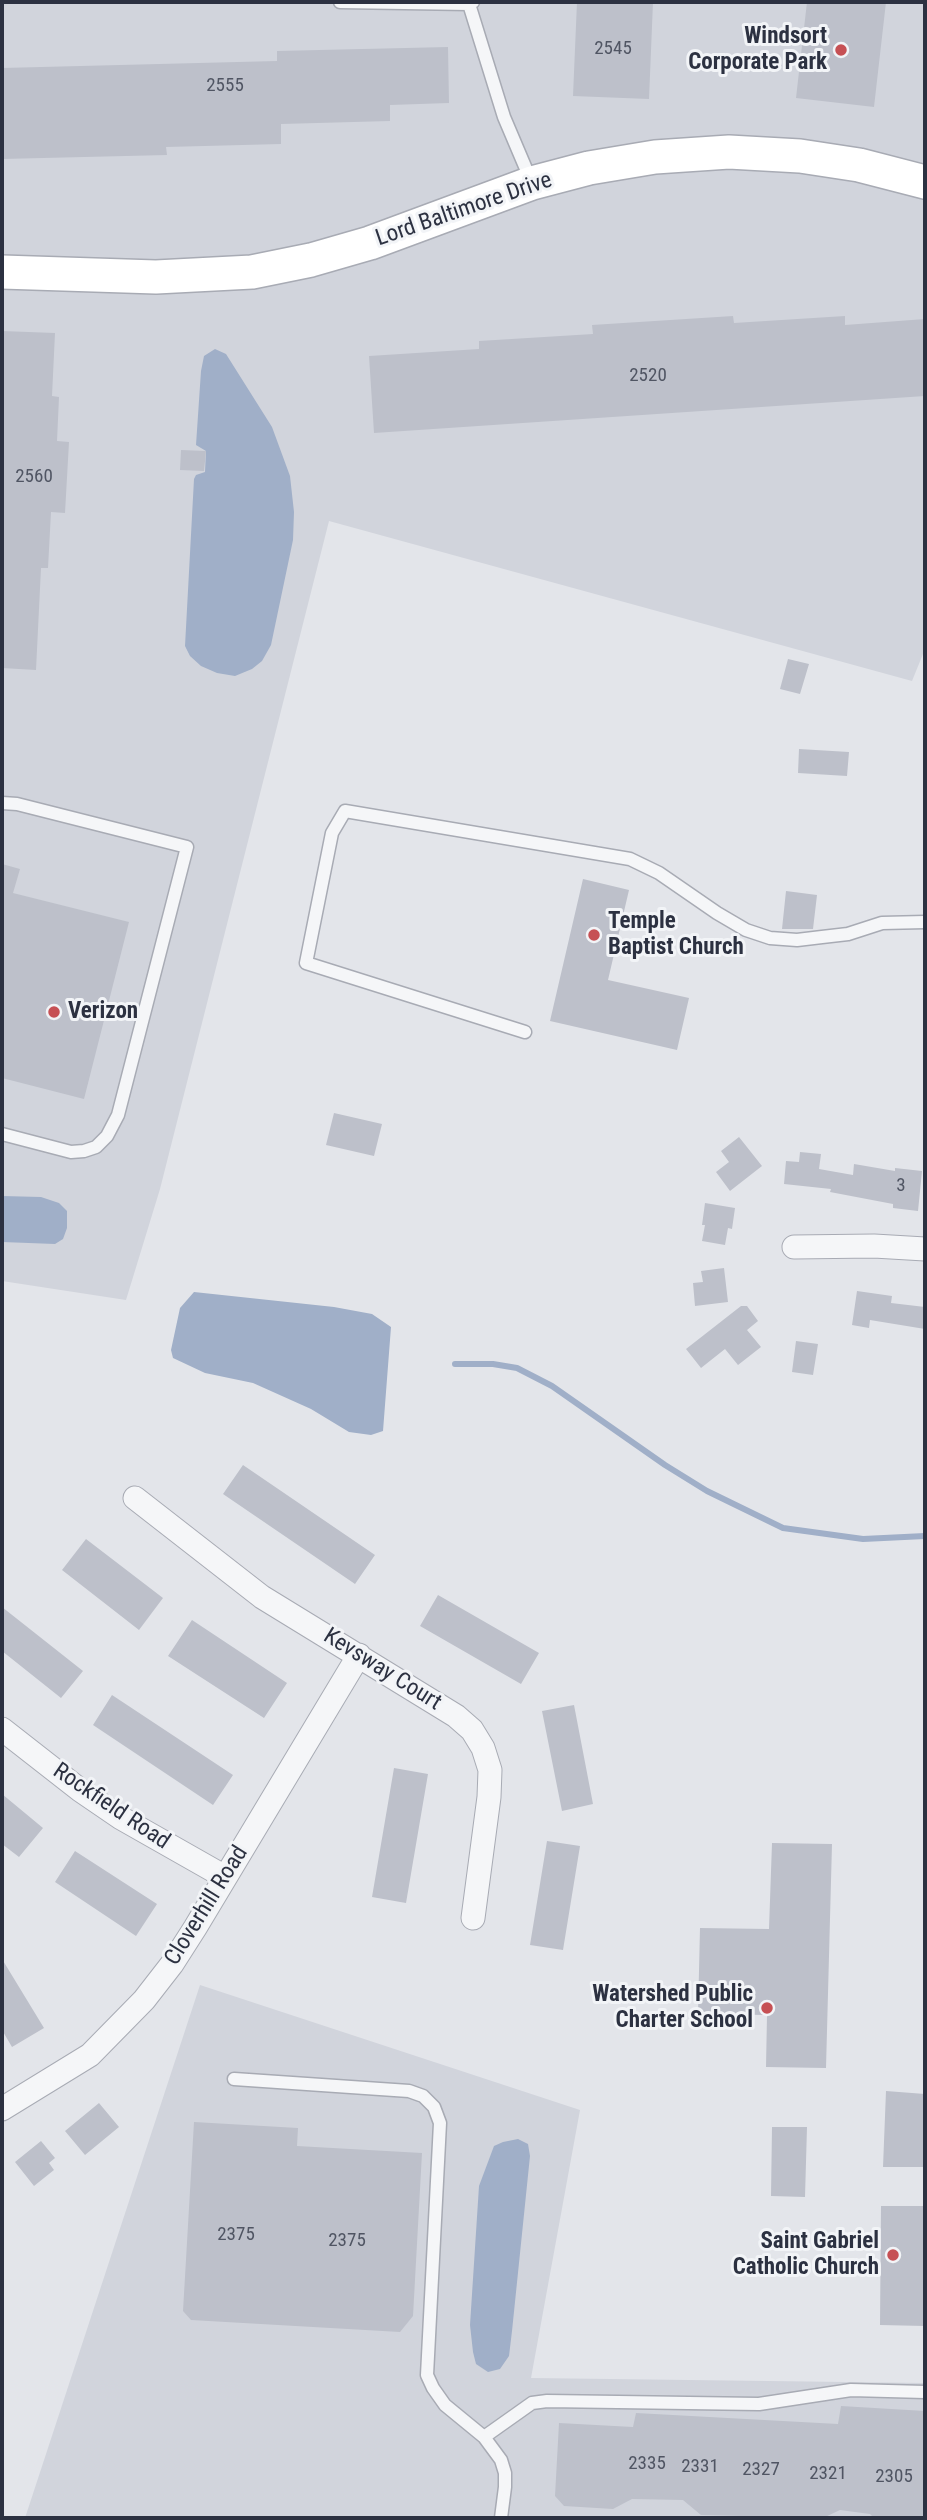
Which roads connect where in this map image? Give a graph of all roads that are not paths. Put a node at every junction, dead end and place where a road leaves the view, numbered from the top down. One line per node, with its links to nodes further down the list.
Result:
1 (340, 2): 2 (lane)
2 (471, 3): 4 (lane)
3 (925, 182): 4 (main road, Lord Baltimore Drive)
4 (533, 183): 5 (main road, Lord Baltimore Drive)
5 (2, 272)
6 (2, 803): 9 (lane)
7 (925, 922): 8 (lane)
8 (524, 1032)
9 (2, 1134)
10 (794, 1247): 11 (street)
11 (925, 1249)
12 (135, 1498): 13 (street, Kevsway Court)
13 (359, 1655): 15 (street, Cloverhill Road); 16 (street, Kevsway Court)
14 (2, 1729): 15 (street, Rockfield Road)
15 (225, 1877): 18 (street, Cloverhill Road)
16 (473, 1918)
17 (234, 2079): 20 (lane)
18 (2, 2109)
19 (925, 2392): 20 (lane)
20 (484, 2437): 21 (lane)
21 (501, 2518)

